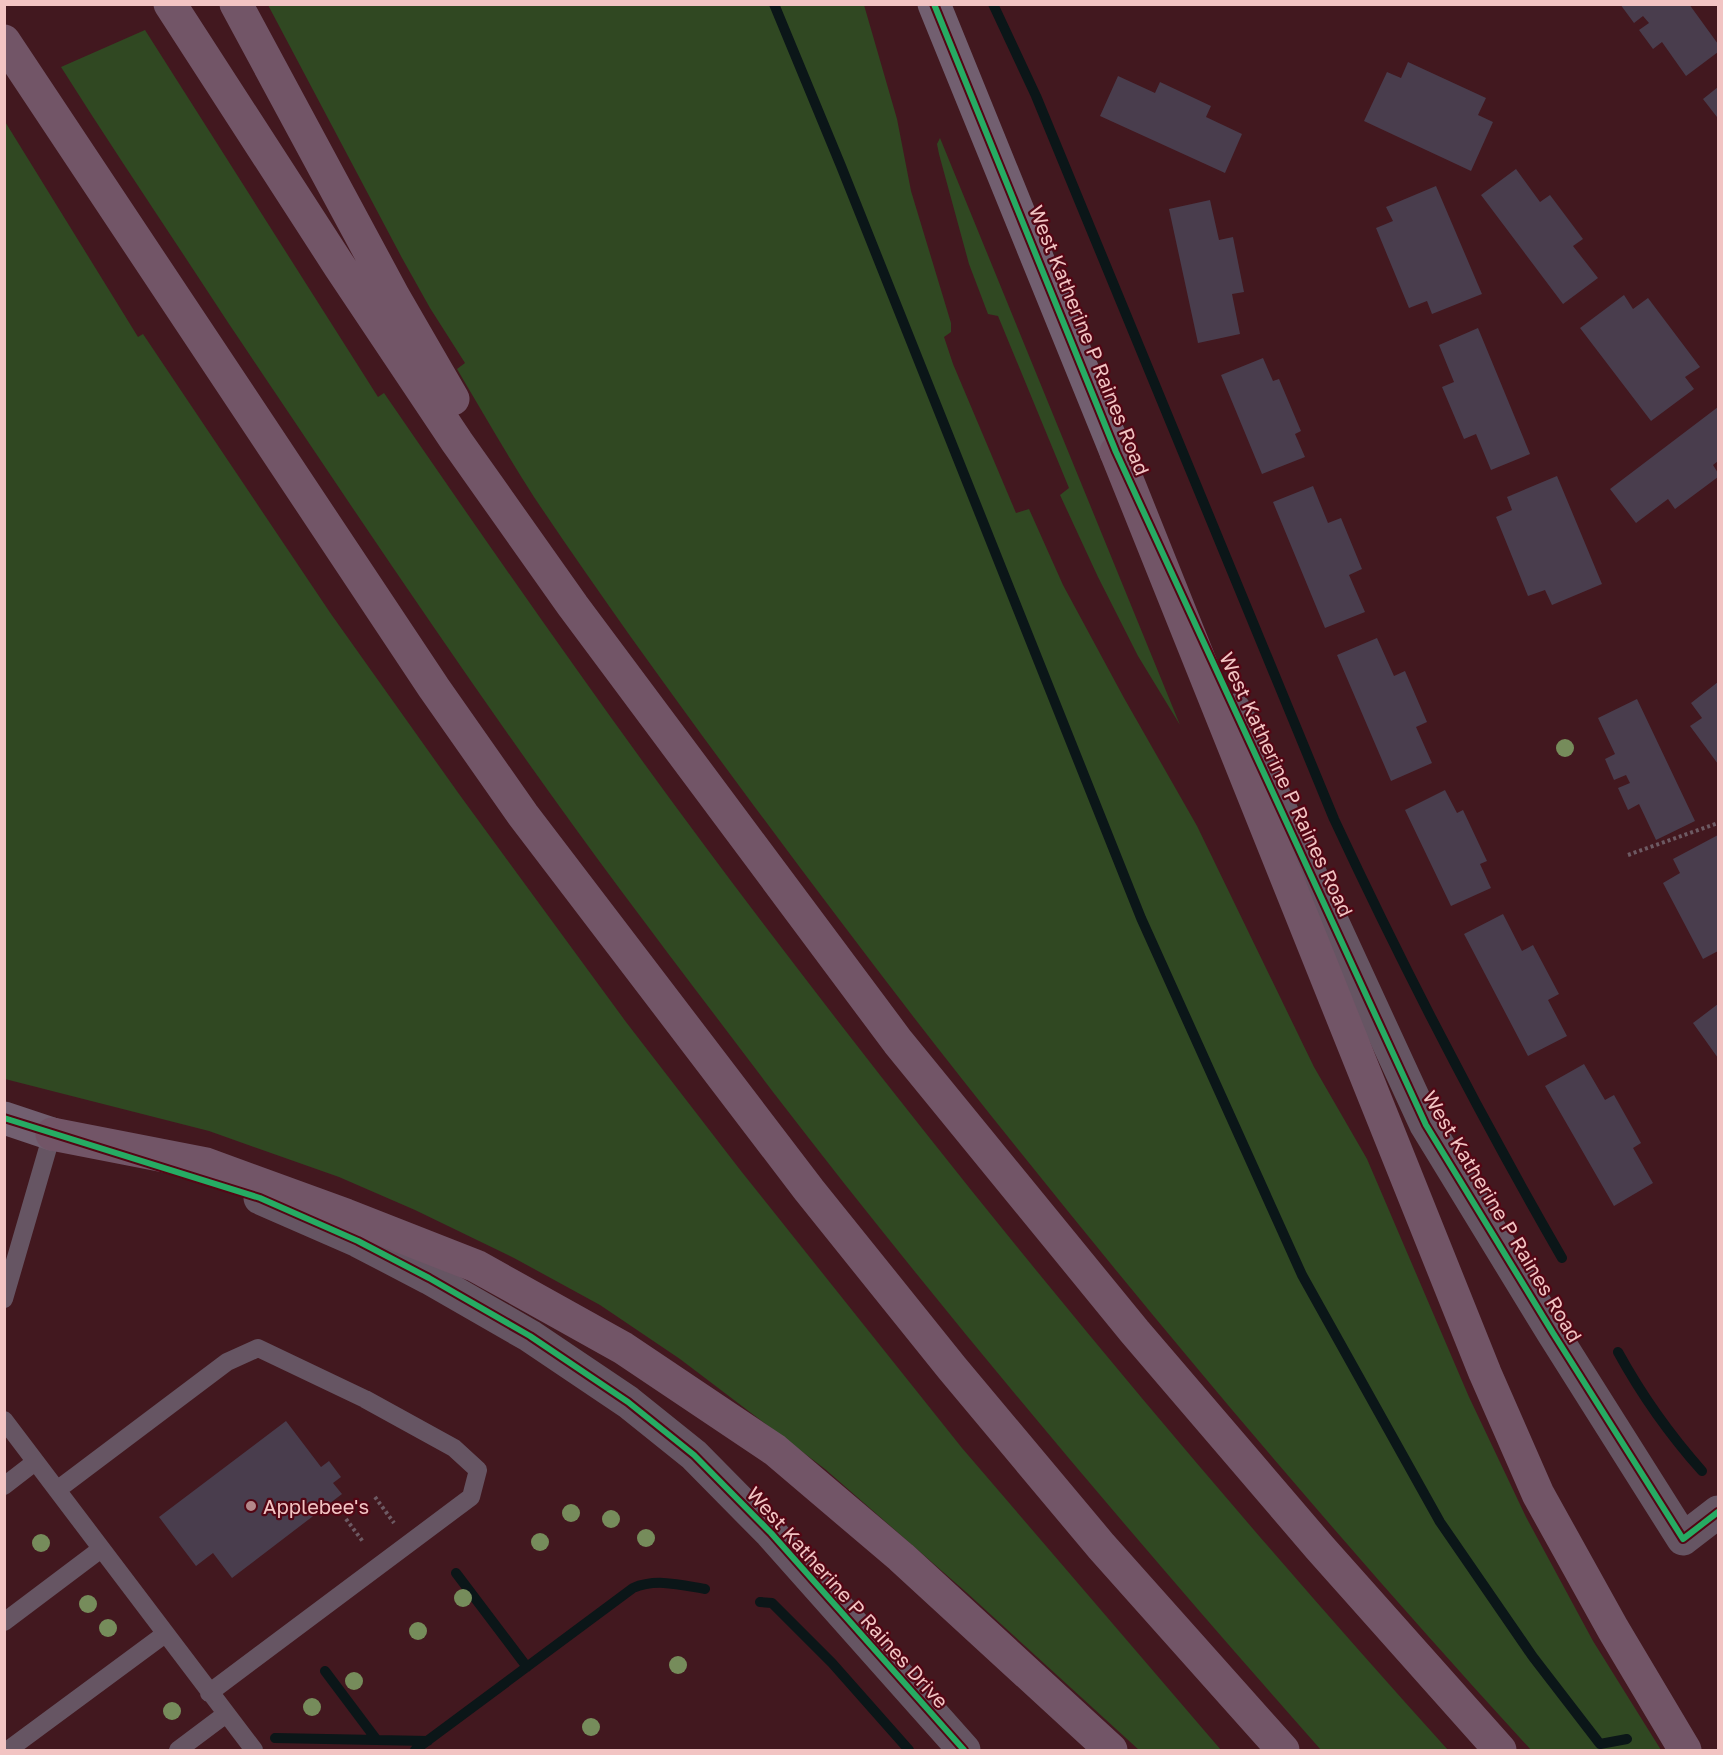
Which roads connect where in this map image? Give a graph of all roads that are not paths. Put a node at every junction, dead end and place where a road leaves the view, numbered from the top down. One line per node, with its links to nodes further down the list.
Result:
1 (170, 4): 6 (highway)
2 (236, 4): 6 (highway)
3 (934, 4): 5 (street, West Katherine P Raines Road)
4 (4, 40): 25 (highway)
5 (1116, 452): 14 (street, West Katherine P Raines Road); 27 (highway)
6 (573, 606): 26 (highway)
7 (4, 1118): 8 (street, West Katherine P Raines Drive)
8 (52, 1134): 9 (lane); 23 (street, West Katherine P Raines Drive); 24 (highway)
9 (4, 1299)
10 (4, 1420): 11 (lane)
11 (35, 1462): 12 (lane); 13 (lane)
12 (4, 1486)
13 (57, 1490): 15 (lane); 18 (lane)
14 (1719, 1512)
15 (101, 1549): 16 (lane); 17 (lane)
16 (4, 1622)
17 (165, 1634): 18 (lane); 20 (lane)
18 (209, 1693): 19 (lane)
19 (226, 1714): 21 (lane); 22 (lane)
20 (8, 1750)
21 (178, 1750)
22 (254, 1750)
23 (964, 1750)
24 (1111, 1750)
25 (1283, 1750)
26 (1500, 1750)
27 (1685, 1750)

